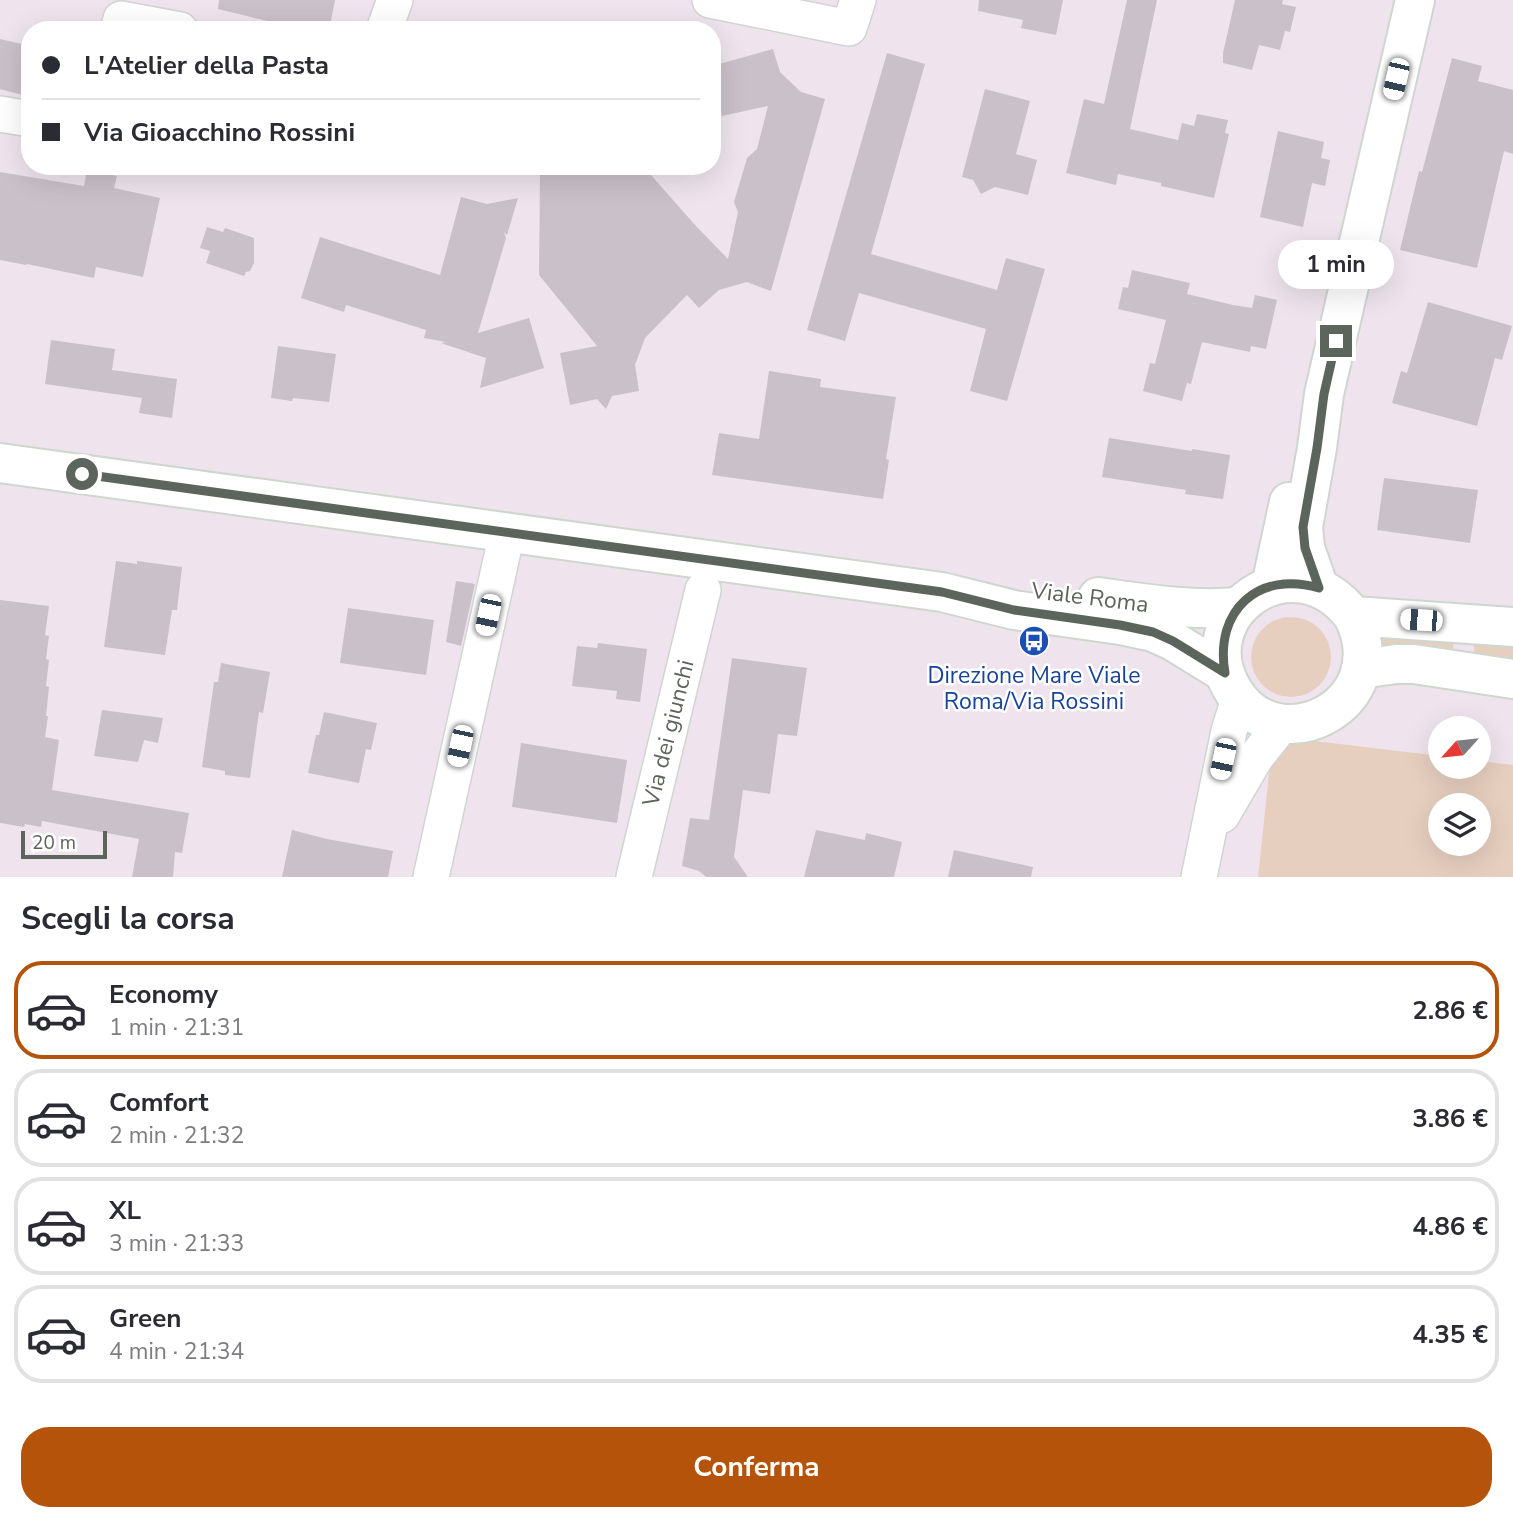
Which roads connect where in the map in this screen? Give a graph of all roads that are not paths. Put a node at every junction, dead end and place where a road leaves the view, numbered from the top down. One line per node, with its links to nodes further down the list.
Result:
1 (395, 0): 5 (street)
2 (710, 0): 3 (street)
3 (858, 0)
4 (1415, 0): 8 (main road)
5 (387, 21)
6 (0, 114): 7 (street)
7 (21, 118)
8 (1324, 394): 11 (main road); 12 (main road)
9 (0, 463): 10 (main road, Viale Roma)
10 (507, 533): 14 (main road, Viale Roma); 23 (street)
11 (1271, 586): 12 (main road); 15 (main road)
12 (1319, 588): 16 (main road)
13 (703, 590): 24 (street, Via dei giunchi)
14 (942, 592): 15 (main road, Viale Roma); 20 (main road, Viale Roma)
15 (1239, 607): 20 (main road)
16 (1353, 616): 17 (main road); 18 (main road, Viale Roma)
17 (1513, 627)
18 (1361, 669): 19 (main road); 21 (main road, Viale Roma)
19 (1513, 678)
20 (1232, 686): 21 (main road, Viale Roma); 22 (street)
21 (1283, 723): 22 (street)
22 (1202, 863)
23 (431, 877)
24 (634, 877)

